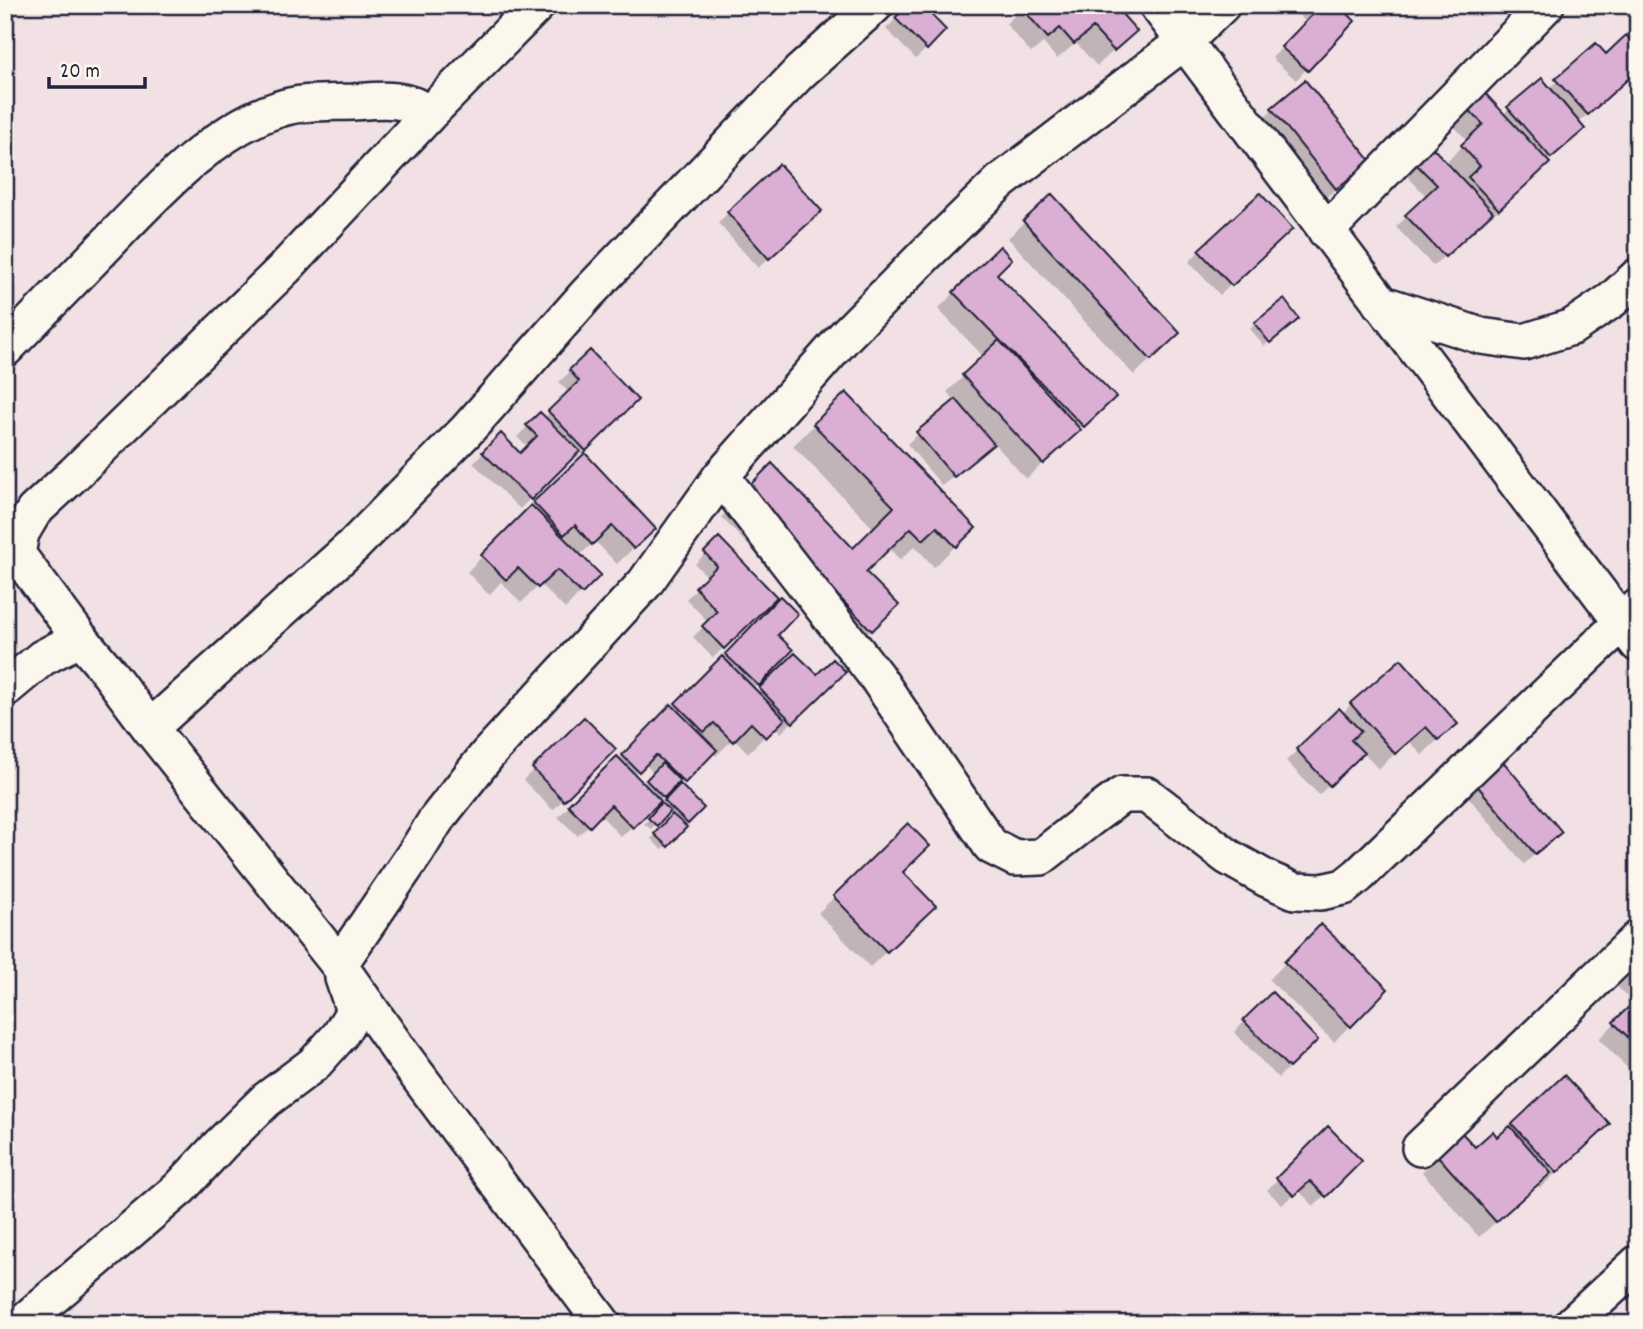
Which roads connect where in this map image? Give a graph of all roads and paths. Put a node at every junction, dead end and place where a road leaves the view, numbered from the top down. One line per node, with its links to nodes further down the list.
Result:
1 (537, 5): 7 (street)
2 (876, 5): 16 (street)
3 (1157, 5): 6 (street)
4 (1222, 5): 6 (street)
5 (1546, 5): 8 (street)
6 (1185, 41): 8 (street); 12 (street)
7 (429, 114): 11 (street); 14 (street)
8 (1326, 231): 10 (street)
9 (1638, 276): 10 (street)
10 (1380, 303): 13 (street)
11 (5, 349)
12 (721, 476): 13 (street); 18 (street)
13 (1632, 625)
14 (79, 637): 15 (street); 16 (street)
15 (5, 689)
16 (150, 728): 18 (street)
17 (1638, 939): 19 (street)
18 (338, 965): 21 (street); 22 (street)
19 (1420, 1147)
20 (1638, 1263): 23 (street)
21 (33, 1318)
22 (603, 1324)
23 (1572, 1324)

